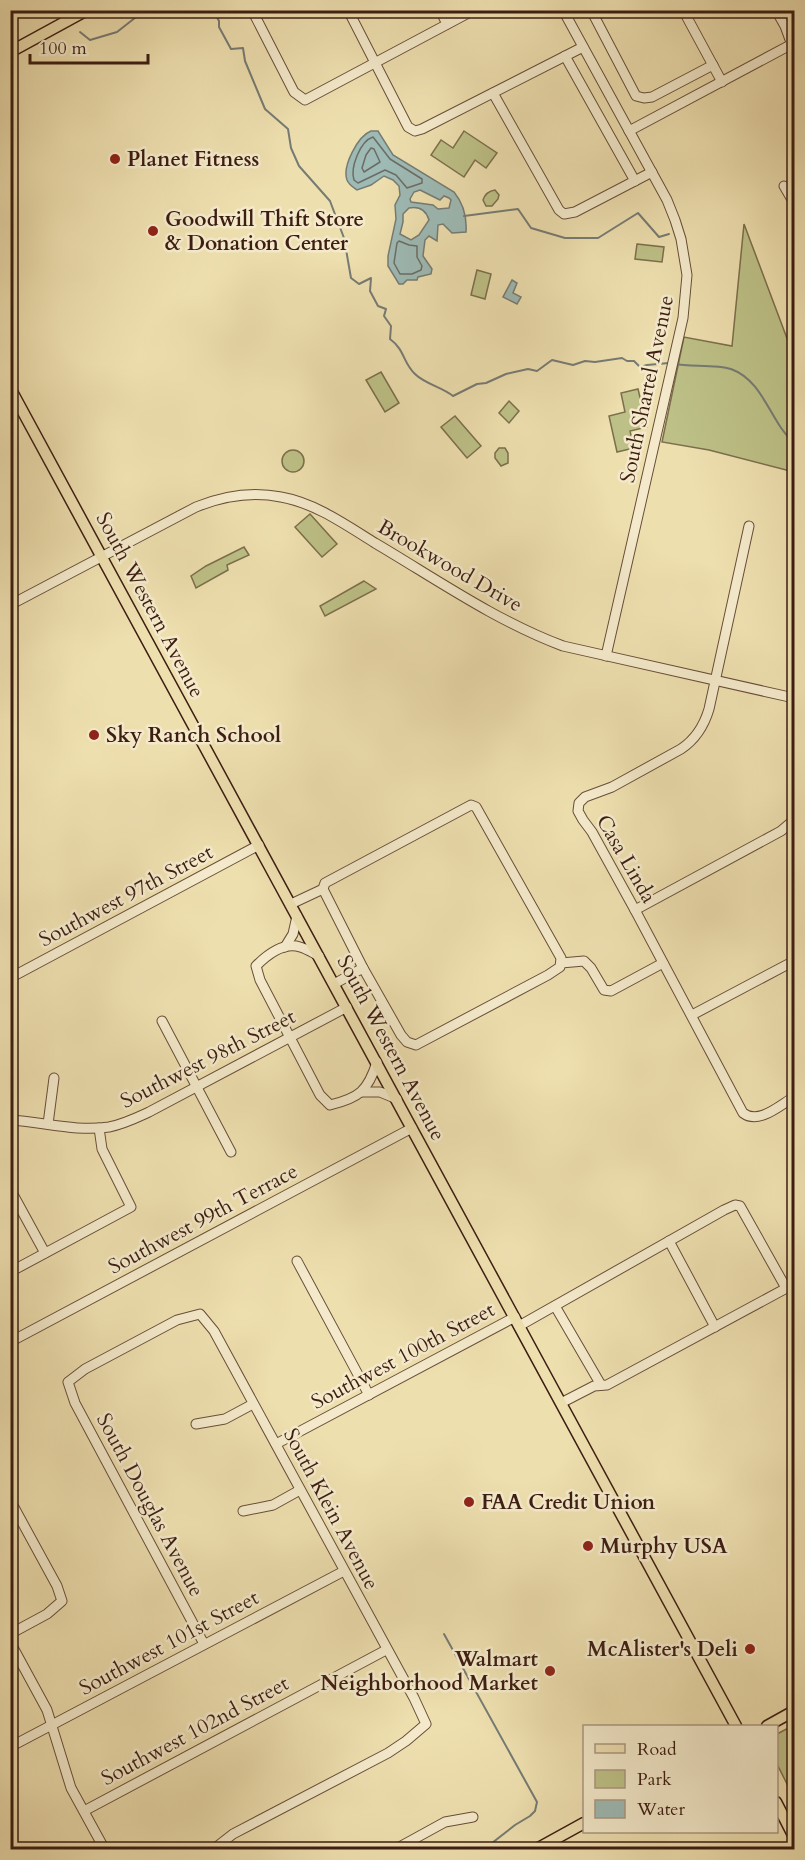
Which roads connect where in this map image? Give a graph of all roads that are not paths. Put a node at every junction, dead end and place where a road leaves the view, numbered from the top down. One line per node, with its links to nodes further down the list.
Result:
1 (87, 10): 15 (main road)
2 (252, 10): 17 (street)
3 (348, 10): 17 (street)
4 (440, 10): 11 (street)
5 (474, 10): 11 (street)
6 (563, 10): 14 (street, South Shartel Avenue)
7 (591, 10): 18 (street)
8 (683, 10): 18 (street)
9 (776, 10): 12 (street)
10 (795, 21): 12 (street)
11 (447, 24): 17 (street)
12 (785, 26): 13 (street)
13 (793, 44): 19 (street)
14 (583, 47): 16 (street); 21 (street, South Shartel Avenue)
15 (10, 52)
16 (565, 56): 20 (street); 23 (street)
17 (374, 62): 20 (street)
18 (713, 65): 19 (street)
19 (722, 82): 21 (street)
20 (493, 93): 23 (street)
21 (629, 131): 22 (street, South Shartel Avenue)
22 (652, 172): 23 (street); 30 (street, South Shartel Avenue)
23 (635, 181)
24 (784, 186): 25 (street)
25 (795, 203)
26 (11, 390): 28 (main road, South Western Avenue)
27 (749, 526): 31 (street, Casa Linda)
28 (102, 556): 29 (street, Brookwood Drive); 30 (street, Brookwood Drive); 34 (main road, South Western Avenue)
29 (10, 605)
30 (606, 656): 31 (street, Brookwood Drive)
31 (715, 679): 32 (street, Brookwood Drive); 37 (street, Casa Linda)
32 (795, 698)
33 (795, 820): 37 (street)
34 (259, 846): 36 (main road, South Western Avenue); 45 (street, Southwest 97th Street)
35 (323, 889): 36 (street); 42 (street); 44 (street)
36 (291, 904): 38 (main road, South Western Avenue)
37 (635, 910): 43 (street, Casa Linda)
38 (297, 916): 39 (street); 40 (main road, South Western Avenue)
39 (285, 947): 40 (street); 50 (street)
40 (319, 956): 46 (main road, South Western Avenue)
41 (795, 961): 48 (street)
42 (561, 963): 43 (street); 44 (street)
43 (663, 963): 48 (street, Casa Linda)
44 (363, 968): 46 (street)
45 (10, 978)
46 (334, 984): 47 (main road, South Western Avenue)
47 (347, 1007): 50 (street, Southwest 98th Street); 51 (main road, South Western Avenue)
48 (692, 1015): 55 (street, Casa Linda)
49 (162, 1021): 53 (street)
50 (290, 1037): 53 (street, Southwest 98th Street); 54 (street)
51 (377, 1062): 54 (street); 56 (main road, South Western Avenue)
52 (54, 1078): 58 (street)
53 (196, 1087): 59 (street, Southwest 98th Street); 61 (street)
54 (362, 1092): 56 (street)
55 (795, 1097)
56 (397, 1099): 60 (main road, South Western Avenue)
57 (10, 1120): 58 (street, Southwest 98th Street)
58 (48, 1124): 59 (street, Southwest 98th Street)
59 (99, 1128): 64 (street)
60 (412, 1128): 69 (main road, South Western Avenue); 71 (street, Southwest 99th Terrace)
61 (231, 1152)
62 (10, 1189): 64 (street)
63 (669, 1241): 67 (street, Southwest 100th Street); 68 (street, Southwest 100th Street); 70 (street)
64 (45, 1253): 66 (street)
65 (297, 1261): 74 (street)
66 (10, 1272)
67 (790, 1286): 70 (street)
68 (555, 1306): 69 (street, Southwest 100th Street); 73 (street)
69 (517, 1321): 74 (street, Southwest 100th Street); 75 (main road, South Western Avenue)
70 (715, 1327): 73 (street)
71 (10, 1342)
72 (68, 1382): 76 (street, South Klein Avenue); 86 (street, South Douglas Avenue)
73 (601, 1385): 75 (street)
74 (369, 1395): 78 (street, Southwest 100th Street)
75 (561, 1403): 90 (main road, South Western Avenue)
76 (253, 1404): 77 (street); 78 (street, South Klein Avenue)
77 (196, 1424)
78 (276, 1444): 79 (street, South Klein Avenue)
79 (300, 1490): 81 (street); 83 (street, South Klein Avenue)
80 (10, 1500): 82 (street)
81 (243, 1511)
82 (13, 1512): 84 (street)
83 (344, 1570): 86 (street, Southwest 101st Street); 87 (street, South Klein Avenue)
84 (10, 1634)
85 (10, 1642): 89 (street)
86 (204, 1644): 89 (street, Southwest 101st Street)
87 (386, 1650): 94 (street, Southwest 102nd Street); 98 (street, South Klein Avenue)
88 (795, 1712): 91 (main road)
89 (53, 1725): 92 (street, Southwest 101st Street); 94 (street)
90 (735, 1725)
91 (769, 1725)
92 (10, 1747)
93 (778, 1804): 97 (main road)
94 (84, 1810): 99 (street)
95 (473, 1817): 100 (street)
96 (583, 1824): 101 (main road)
97 (795, 1837)
98 (215, 1849)
99 (105, 1850)
100 (394, 1850)
101 (535, 1850)

